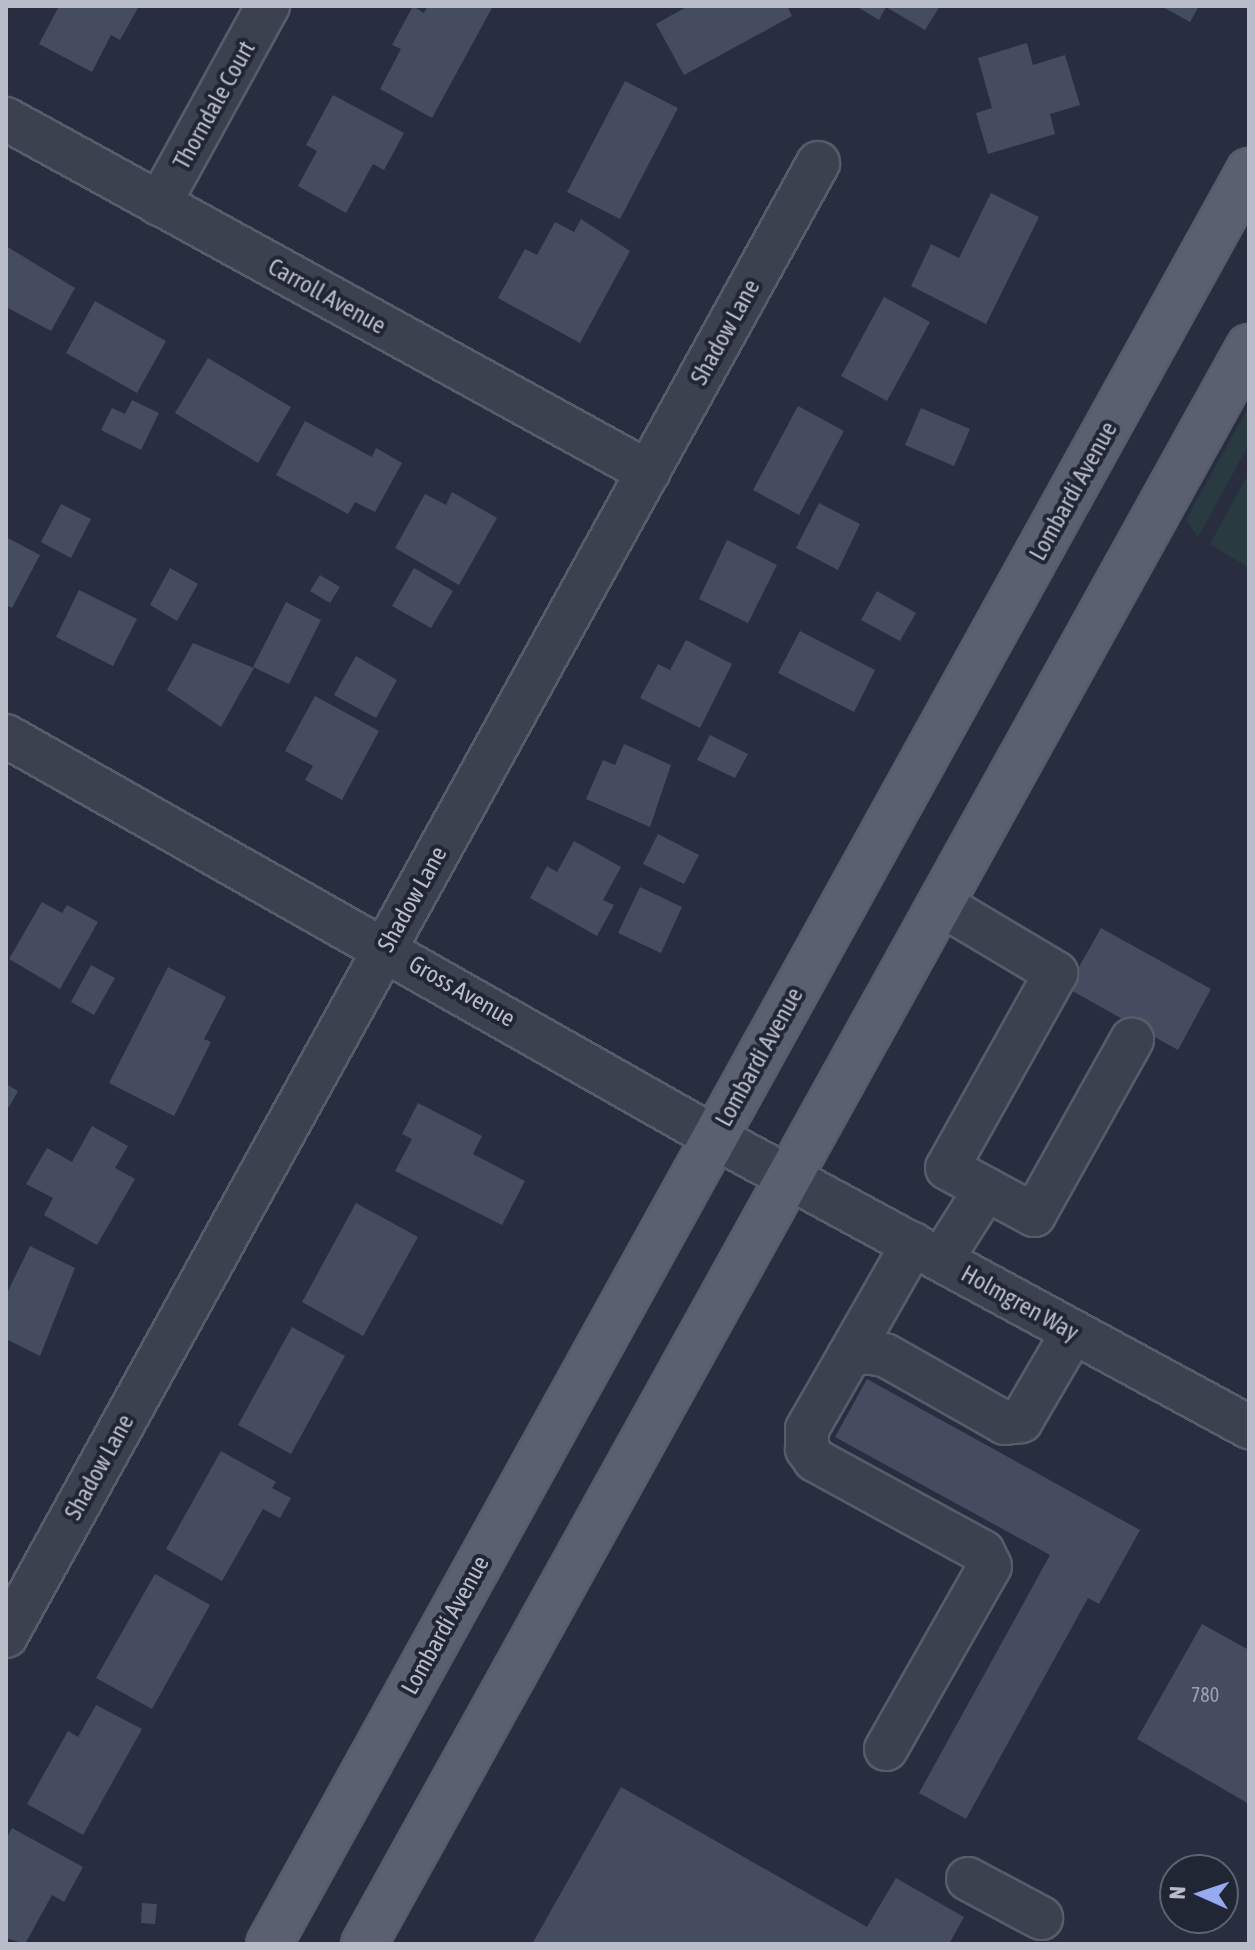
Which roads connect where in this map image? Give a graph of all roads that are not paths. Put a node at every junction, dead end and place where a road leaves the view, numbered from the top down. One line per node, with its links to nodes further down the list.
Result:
1 (268, 6): 5 (street, Thorndale Court)
2 (6, 119): 5 (street, Carroll Avenue)
3 (818, 163): 7 (street, Shadow Lane)
4 (1249, 171): 12 (main road, Lombardi Avenue)
5 (159, 204): 7 (street, Carroll Avenue)
6 (1249, 347): 9 (main road)
7 (648, 472): 10 (street, Shadow Lane)
8 (6, 736): 10 (street, Gross Avenue)
9 (942, 905): 13 (main road); 14 (street)
10 (386, 947): 12 (street, Gross Avenue); 19 (street, Shadow Lane)
11 (1132, 1040): 14 (street)
12 (714, 1137): 13 (street, Gross Avenue); 24 (main road, Lombardi Avenue)
13 (791, 1179): 15 (street, Holmgren Way); 23 (main road)
14 (986, 1189): 15 (street)
15 (927, 1252): 16 (street, Holmgren Way); 17 (street)
16 (1073, 1332): 17 (street); 18 (street, Holmgren Way)
17 (849, 1356): 20 (street)
18 (1249, 1427)
19 (6, 1636)
20 (886, 1749)
21 (968, 1879): 22 (street)
22 (1041, 1918)
23 (367, 1942)
24 (269, 1944)

